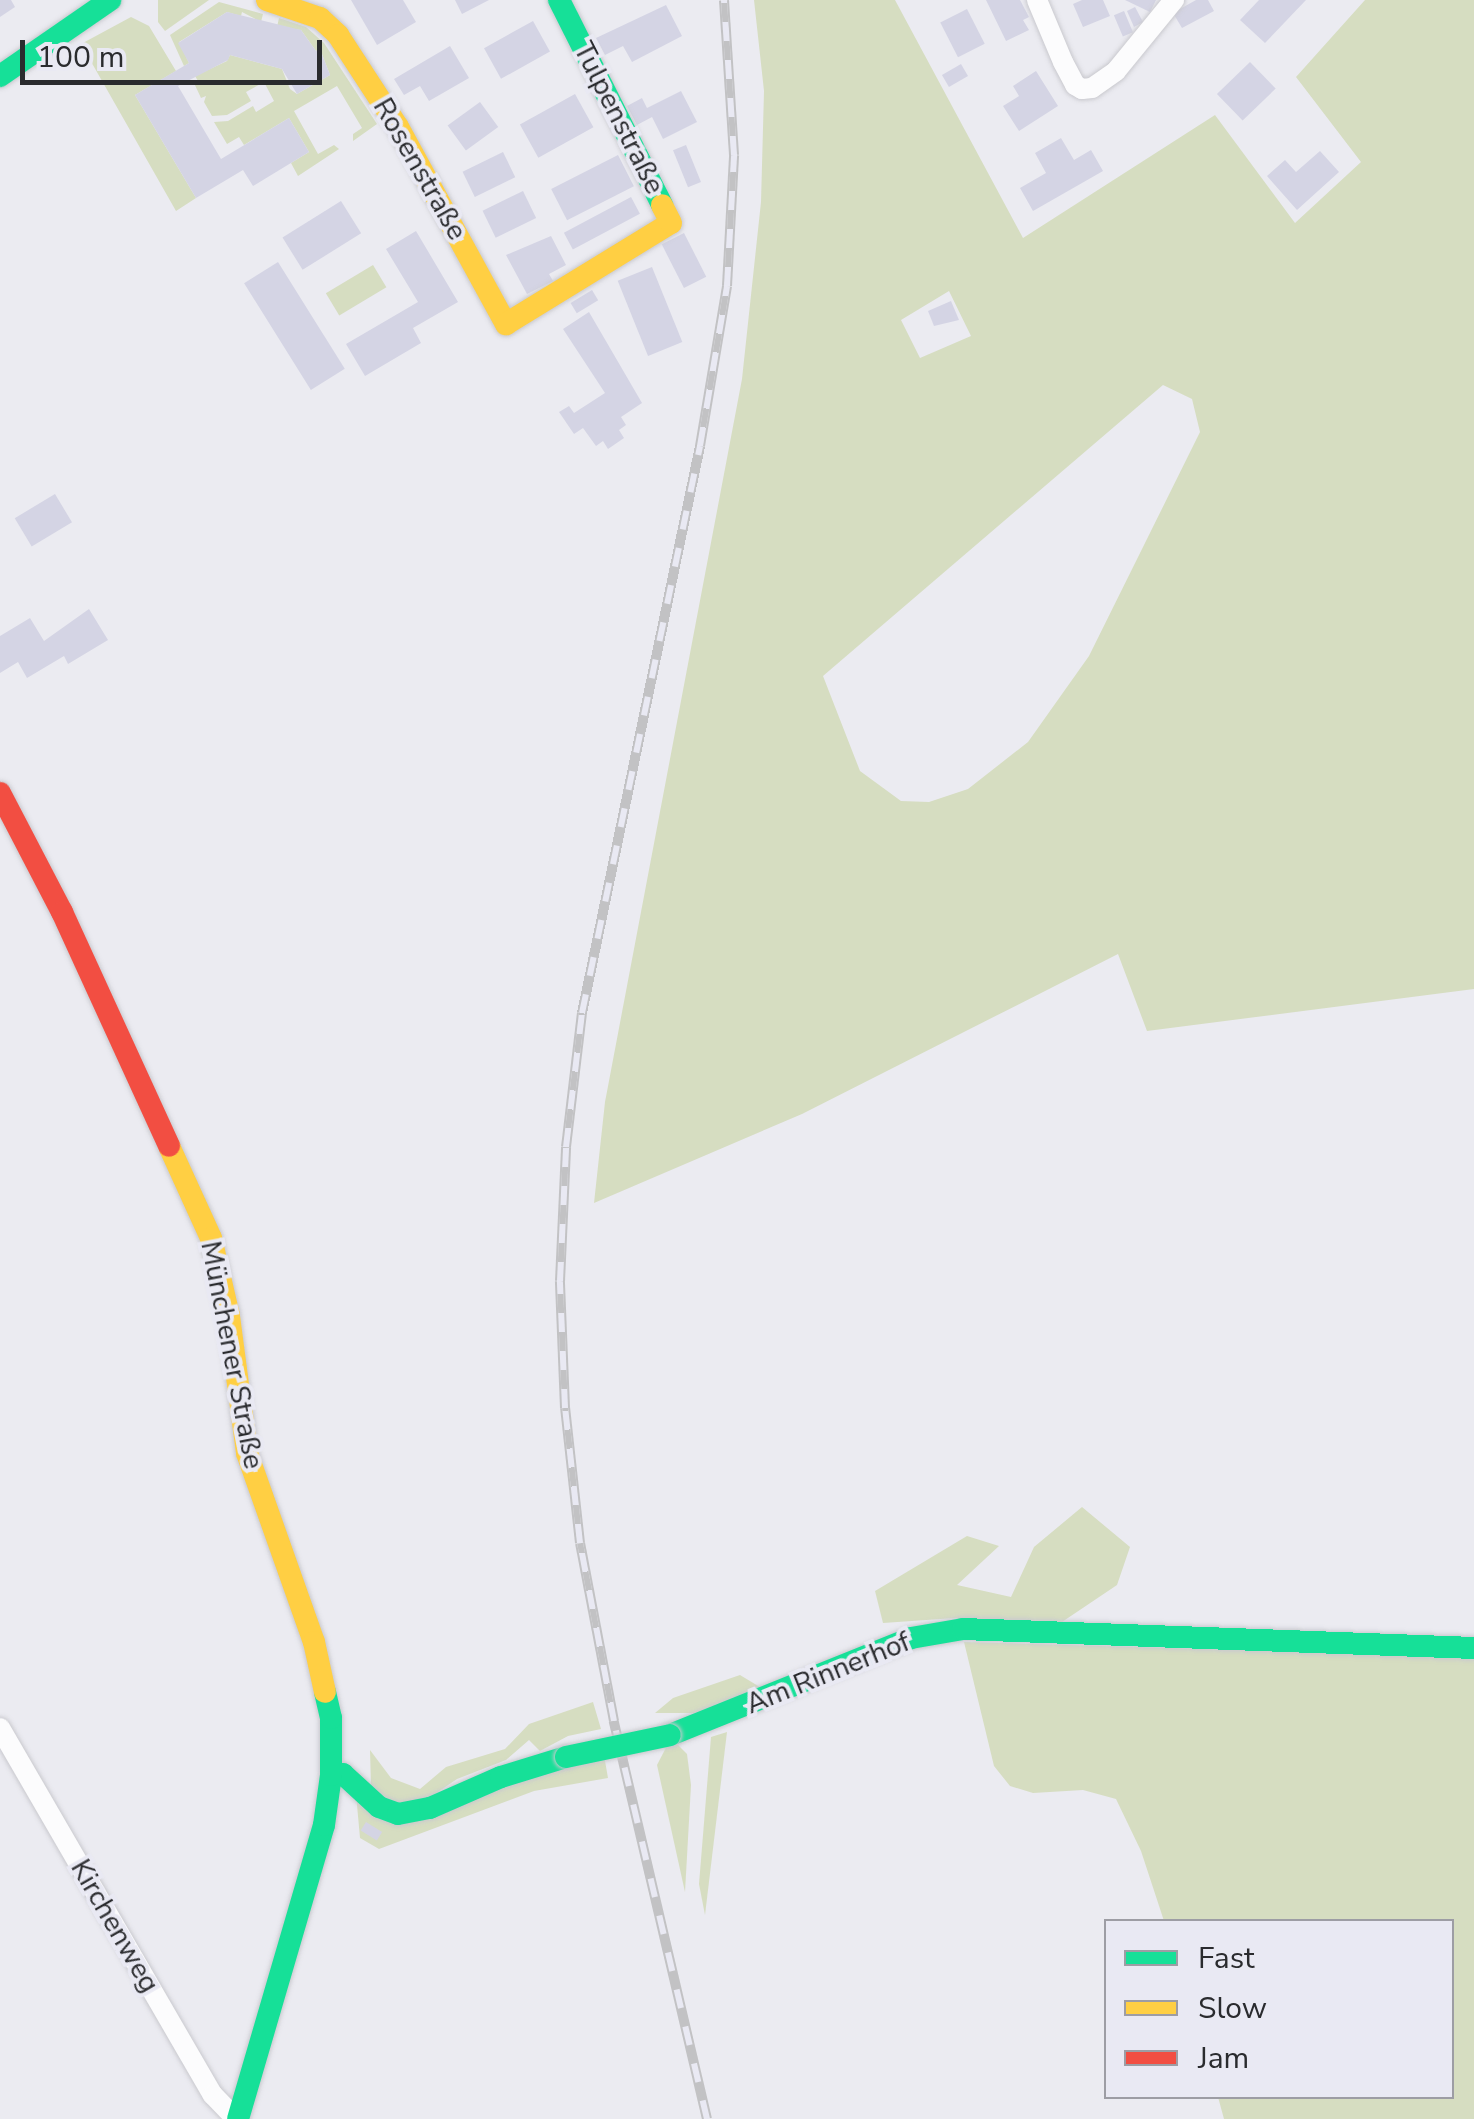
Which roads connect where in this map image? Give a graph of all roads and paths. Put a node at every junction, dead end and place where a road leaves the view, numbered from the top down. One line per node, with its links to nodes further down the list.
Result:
1 (267, 0): 7 (street, Rosenstraße)
2 (560, 0): 7 (street, Tulpenstraße)
3 (1036, 0): 4 (street)
4 (1174, 0)
5 (108, 1): 6 (street)
6 (0, 76)
7 (506, 324)
8 (0, 793): 11 (street, Münchener Straße)
9 (1474, 1648): 11 (street, Am Rinnerhof, bridge)
10 (0, 1728): 12 (street, Kirchenweg)
11 (332, 1775): 12 (street, Münchener Straße)
12 (237, 2119)

